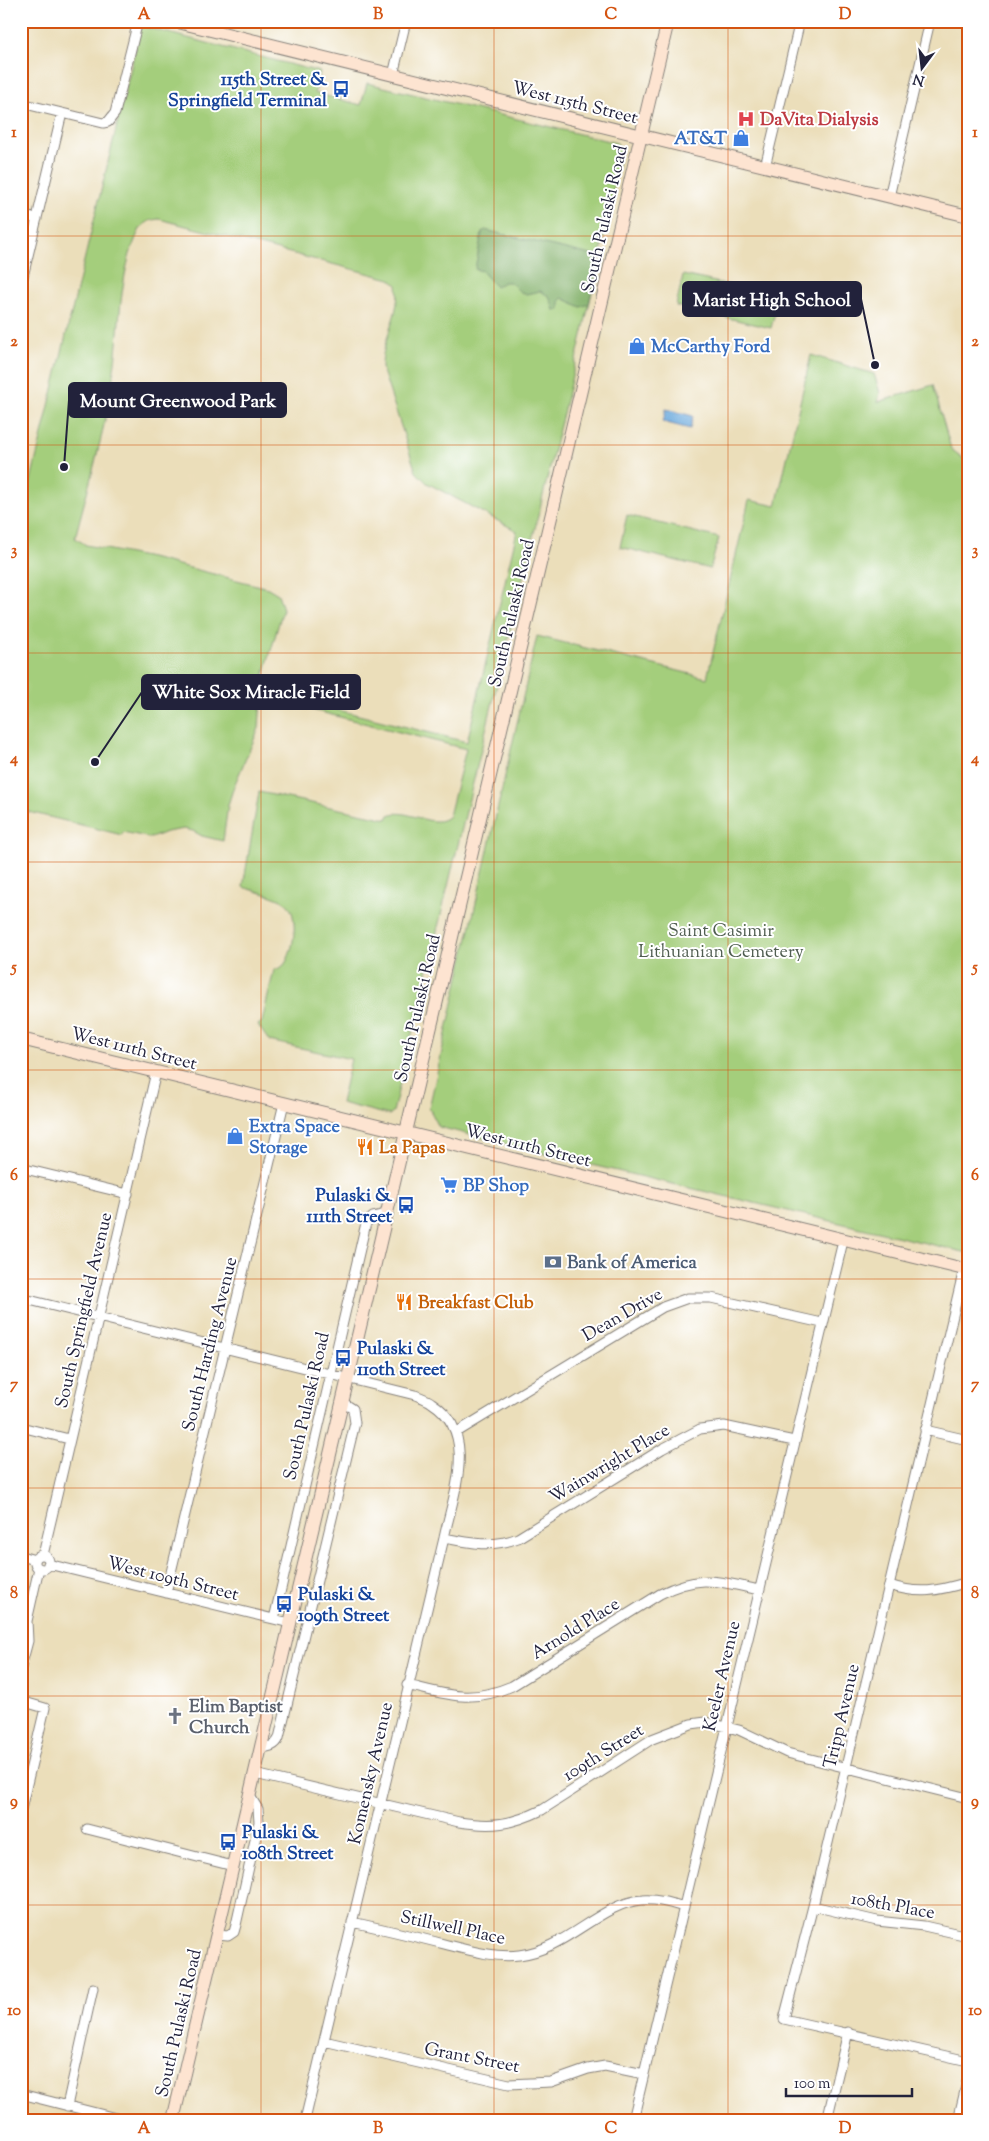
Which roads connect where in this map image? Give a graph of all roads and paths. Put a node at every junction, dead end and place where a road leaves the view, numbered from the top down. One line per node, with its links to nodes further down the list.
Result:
1 (138, 21): 9 (street)
2 (174, 21): 7 (main road, West 115th Street)
3 (406, 21): 7 (street)
4 (668, 21): 10 (main road, South Pulaski Road)
5 (800, 21): 11 (street)
6 (930, 21): 12 (street)
7 (393, 75): 10 (main road, West 115th Street)
8 (21, 103): 9 (street)
9 (62, 113): 15 (street)
10 (641, 136): 11 (main road, West 115th Street); 20 (main road, South Pulaski Road)
11 (765, 167): 12 (main road, West 115th Street)
12 (889, 197): 14 (main road, West 115th Street)
13 (21, 215): 15 (street)
14 (968, 216)
15 (37, 220): 16 (street)
16 (21, 285)
17 (21, 1038): 18 (main road, West 111th Street)
18 (156, 1072): 19 (main road, West 111th Street); 22 (street, South Springfield Avenue)
19 (284, 1103): 20 (main road, West 111th Street); 29 (street, South Harding Avenue)
20 (406, 1133): 23 (main road, South Pulaski Road); 24 (main road, West 111th Street)
21 (21, 1168): 22 (street)
22 (128, 1194): 27 (street, South Springfield Avenue)
23 (386, 1214): 30 (street, South Pulaski Road); 31 (main road, South Pulaski Road)
24 (843, 1241): 25 (main road, West 111th Street); 28 (street, Keeler Avenue)
25 (966, 1270): 34 (street, Tripp Avenue)
26 (21, 1298): 27 (street)
27 (98, 1317): 29 (street); 36 (street, South Springfield Avenue)
28 (822, 1323): 35 (street, Dean Drive); 38 (street, Keeler Avenue)
29 (225, 1348): 30 (street); 45 (street, South Harding Avenue)
30 (331, 1374): 31 (street); 46 (street, South Pulaski Road)
31 (348, 1378): 32 (main road, South Pulaski Road); 35 (street)
32 (342, 1402): 47 (main road, South Pulaski Road); 52 (street, South Pulaski Road)
33 (21, 1427): 36 (street)
34 (925, 1430): 37 (street); 43 (street, Tripp Avenue)
35 (457, 1432): 39 (street, Komensky Avenue)
36 (69, 1439): 41 (street, South Springfield Avenue)
37 (968, 1440)
38 (794, 1442): 39 (street, Wainwright Place); 44 (street, Keeler Avenue)
39 (444, 1538): 49 (street, Komensky Avenue)
40 (21, 1556): 41 (street)
41 (39, 1561): 45 (street, West 109th Street); 48 (street, South Springfield Avenue)
42 (968, 1582): 43 (street)
43 (889, 1585): 53 (street, Tripp Avenue)
44 (759, 1590): 49 (street, Arnold Place); 51 (street, Keeler Avenue)
45 (166, 1593): 46 (street, West 109th Street)
46 (274, 1619): 47 (street, West 109th Street)
47 (290, 1623): 52 (main road, South Pulaski Road)
48 (21, 1667)
49 (407, 1685): 57 (street, Komensky Avenue)
50 (21, 1701): 58 (street)
51 (726, 1726): 53 (street, 109th Street); 57 (street, 109th Street); 62 (street, Keeler Avenue)
52 (261, 1748): 54 (main road, South Pulaski Road)
53 (845, 1768): 56 (street, 109th Street); 61 (street, Tripp Avenue)
54 (255, 1774): 55 (main road, South Pulaski Road); 57 (street, 109th Street)
55 (250, 1796): 60 (main road, South Pulaski Road); 64 (street, South Pulaski Road)
56 (967, 1796)
57 (379, 1804): 63 (street, Komensky Avenue)
58 (21, 1809)
59 (87, 1829): 60 (street)
60 (233, 1866): 64 (main road, South Pulaski Road)
61 (813, 1906): 65 (street, 108th Place); 67 (street, Tripp Avenue)
62 (684, 1907): 63 (street, Stillwell Place); 70 (street, Keeler Avenue)
63 (352, 1922): 68 (street, Komensky Avenue)
64 (217, 1935): 75 (main road, South Pulaski Road)
65 (968, 1936)
66 (94, 1988): 73 (street)
67 (848, 2032): 69 (street); 78 (street)
68 (324, 2041): 70 (street, Grant Street); 76 (street, Komensky Avenue)
69 (968, 2061)
70 (644, 2074): 77 (street, Keeler Avenue)
71 (968, 2078): 79 (street)
72 (21, 2094): 73 (street)
73 (67, 2106): 74 (street)
74 (124, 2120)
75 (174, 2120)
76 (305, 2120)
77 (633, 2120)
78 (827, 2120)
79 (958, 2120)

